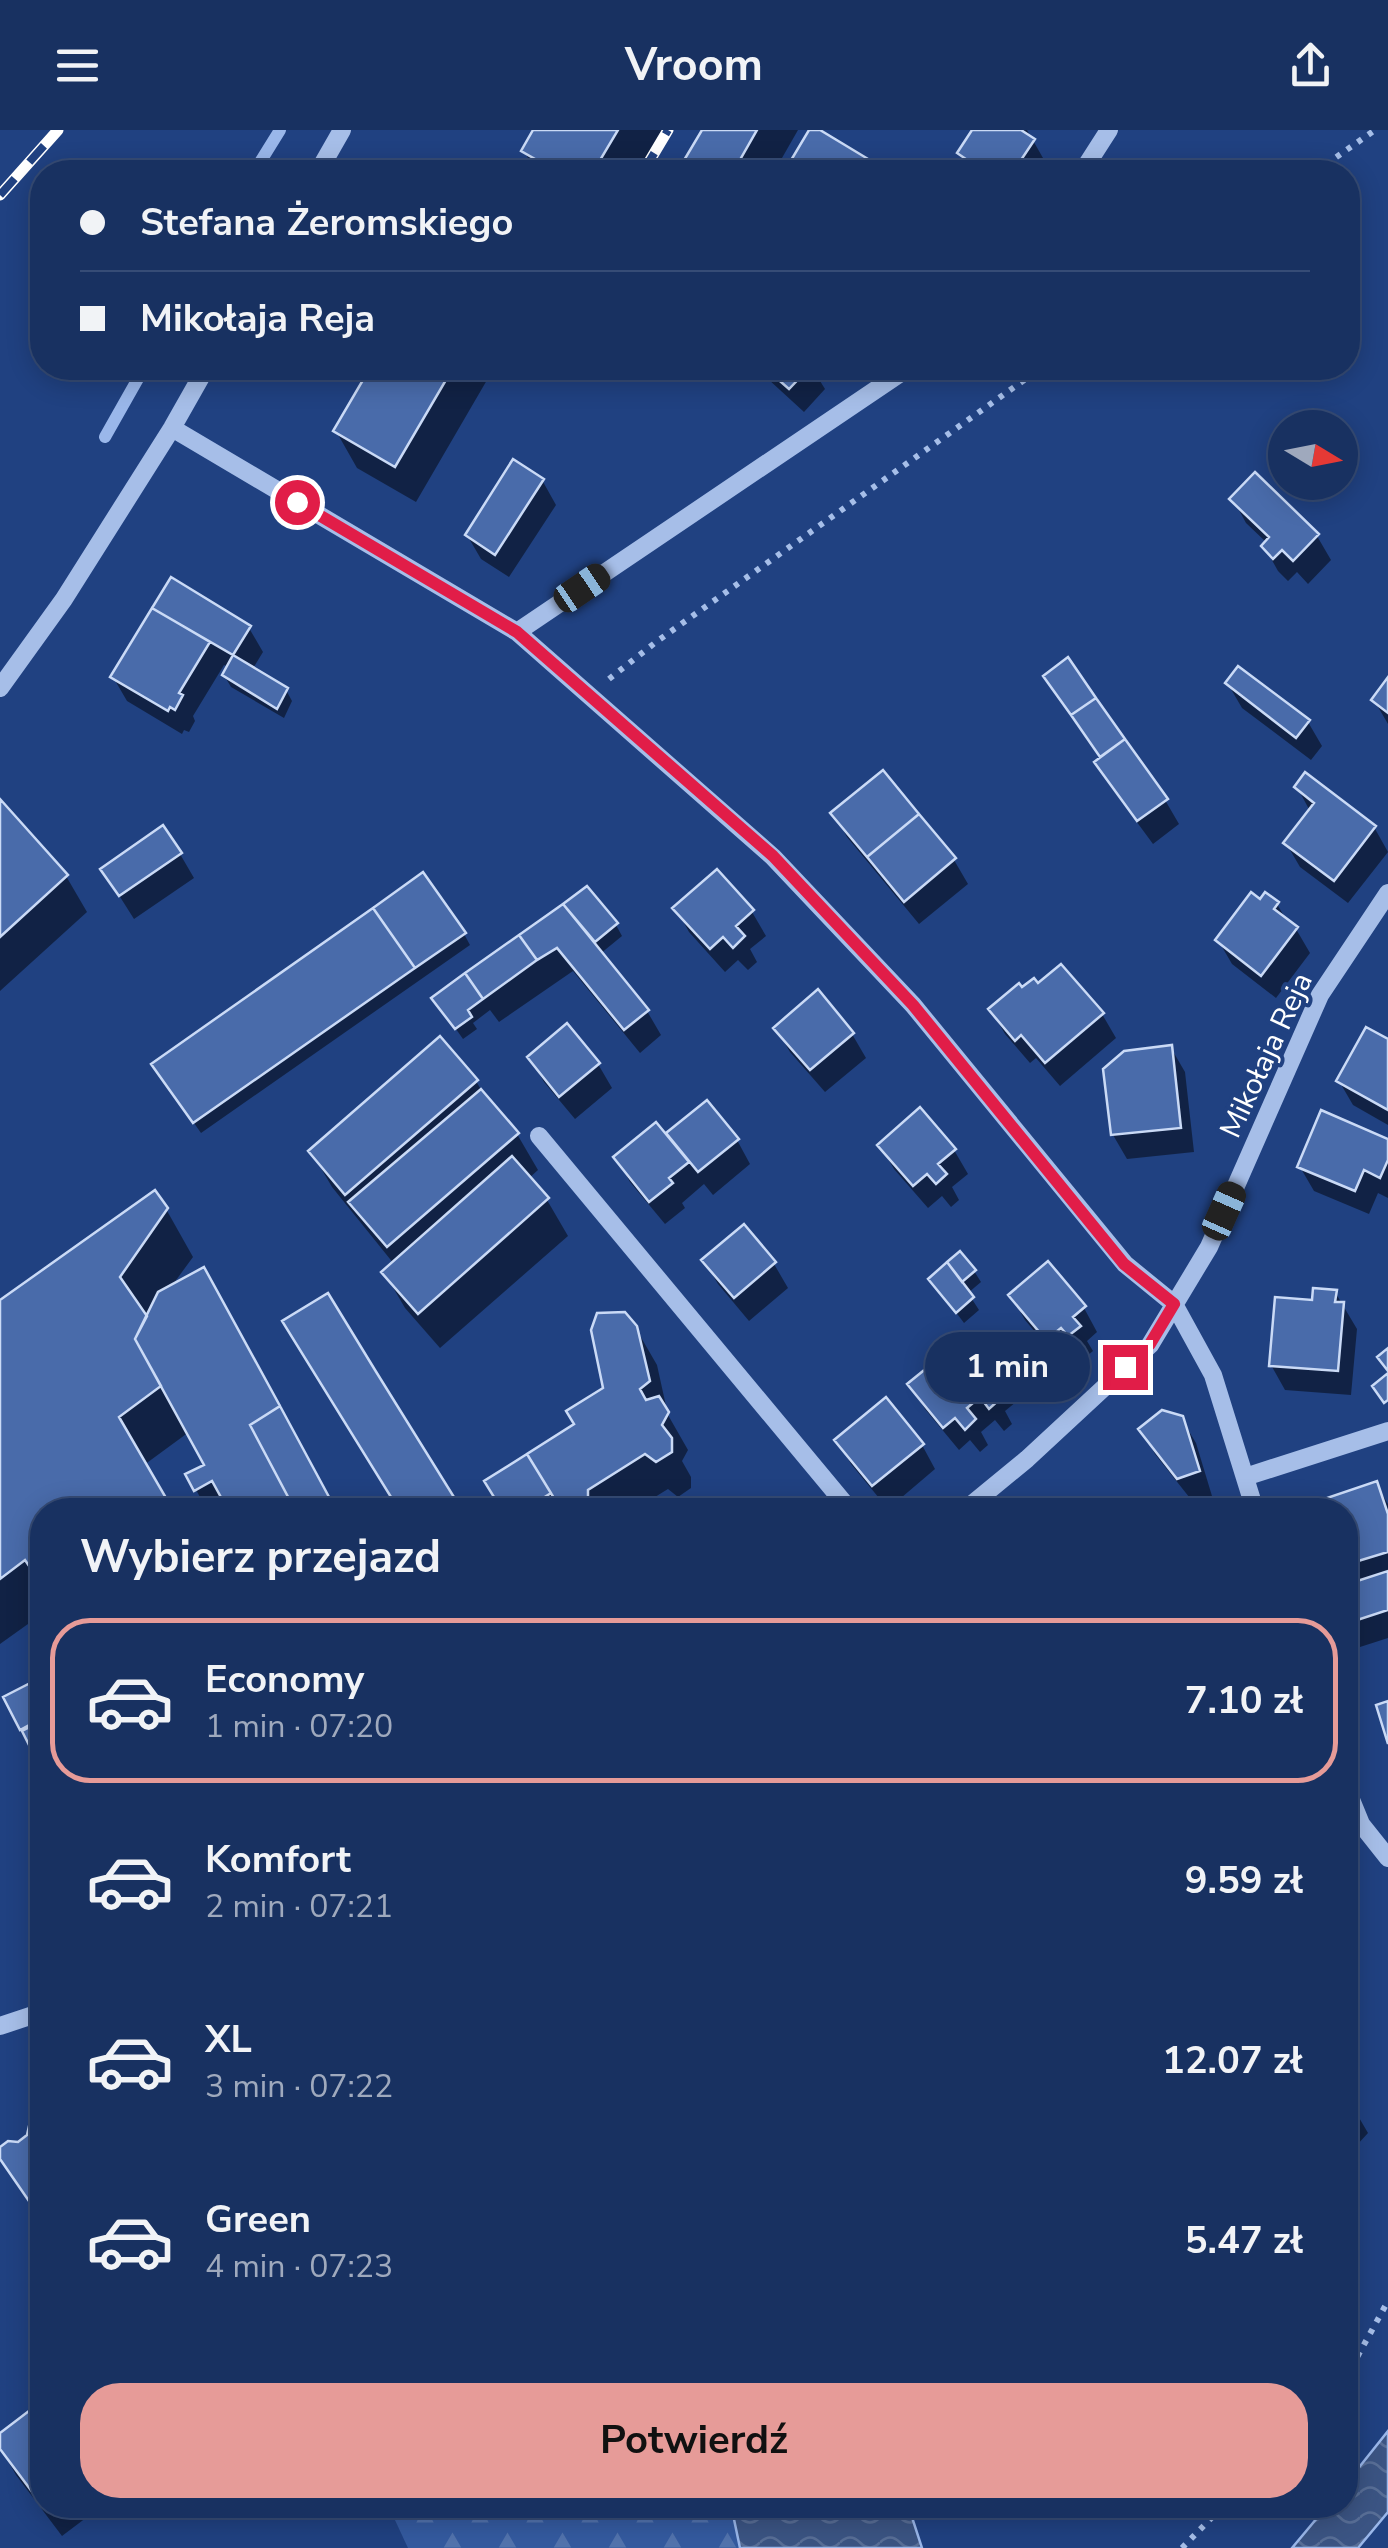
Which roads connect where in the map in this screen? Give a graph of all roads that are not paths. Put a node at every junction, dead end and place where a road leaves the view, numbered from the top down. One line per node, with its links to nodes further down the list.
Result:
1 (342, 130): 3 (street)
2 (1109, 130): 4 (street)
3 (325, 160)
4 (1090, 160)
5 (199, 380): 7 (street)
6 (890, 380): 8 (street)
7 (172, 428): 8 (street); 9 (street)
8 (517, 632): 12 (street)
9 (0, 688)
10 (1388, 893): 12 (street, Mikołaja Reja)
11 (539, 1136): 15 (street)
12 (1174, 1304): 14 (street); 16 (street, Mikołaja Reja)
13 (1388, 1432): 14 (street)
14 (1245, 1477): 17 (street)
15 (840, 1498)
16 (979, 1498)
17 (1252, 1498)
18 (1358, 1817): 19 (street)
19 (1388, 1858)
20 (30, 2016): 21 (street)
21 (0, 2026)

